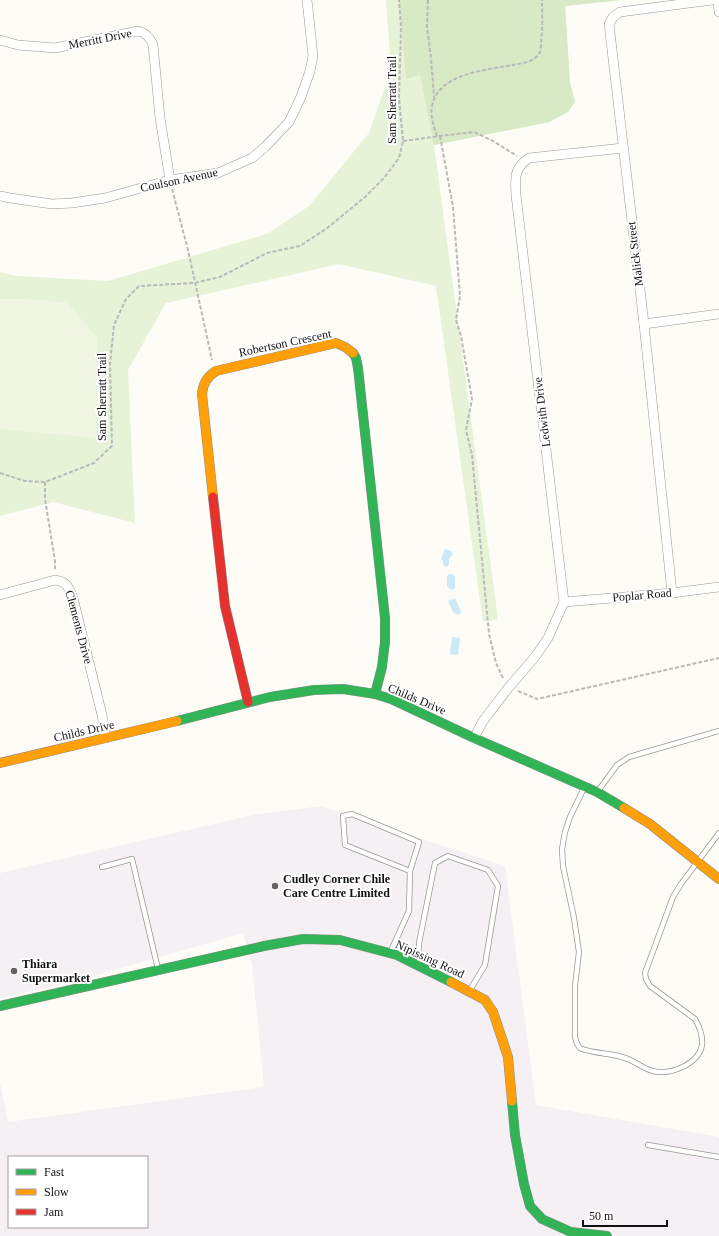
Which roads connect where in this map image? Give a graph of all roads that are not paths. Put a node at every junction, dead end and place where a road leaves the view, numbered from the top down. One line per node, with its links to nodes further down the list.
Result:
1 (307, 0): 7 (street, Coulson Avenue)
2 (712, 0): 6 (street, Malick Street)
3 (718, 0): 4 (street)
4 (719, 12)
5 (0, 40): 7 (street, Merritt Drive)
6 (623, 148): 10 (street, Malick Street); 14 (street, Ledwith Drive)
7 (170, 180): 8 (street, Coulson Avenue)
8 (0, 196)
9 (719, 314): 10 (street)
10 (644, 324): 12 (street, Malick Street)
11 (719, 587): 12 (street, Poplar Road)
12 (672, 593): 14 (street, Poplar Road)
13 (0, 595): 18 (street, Clements Drive)
14 (564, 602): 19 (street)
15 (375, 694): 16 (street, Childs Drive); 16 (street, Robertson Crescent); 19 (street, Childs Drive)
16 (248, 702): 18 (street, Childs Drive)
17 (719, 731): 22 (lane)
18 (106, 738): 20 (street, Childs Drive)
19 (474, 738): 21 (street, Childs Drive)
20 (0, 763)
21 (585, 786): 22 (street, Childs Drive); 24 (lane)
22 (597, 792): 24 (street, Childs Drive)
23 (719, 833): 24 (lane)
24 (697, 862): 27 (street, Childs Drive)
25 (102, 867): 30 (lane)
26 (410, 871): 26 (lane); 28 (lane)
27 (719, 879)
28 (390, 953): 29 (street, Nipissing Road); 30 (street, Nipissing Road)
29 (419, 966): 31 (street, Nipissing Road); 31 (lane)
30 (158, 970): 32 (street, Nipissing Road)
31 (469, 991): 35 (street, Nipissing Road)
32 (0, 1006)
33 (648, 1146): 34 (lane)
34 (719, 1157)
35 (607, 1236)

